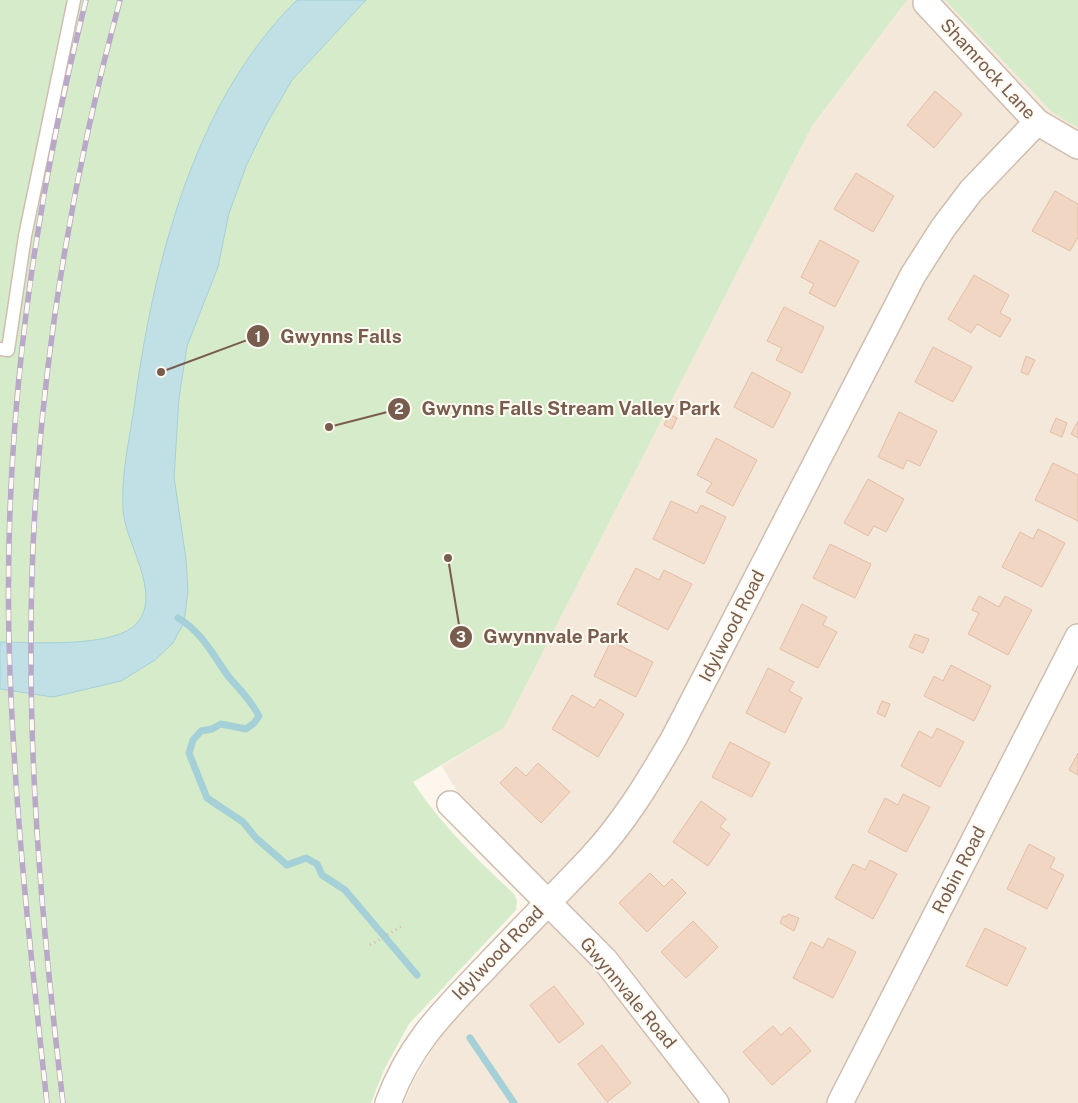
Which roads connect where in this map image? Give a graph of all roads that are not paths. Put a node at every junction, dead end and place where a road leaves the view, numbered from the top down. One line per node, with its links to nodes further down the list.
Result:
1 (74, 0): 5 (lane)
2 (926, 3): 3 (street, Shamrock Lane)
3 (1037, 122): 4 (street, Shamrock Lane); 8 (street, Idylwood Road)
4 (1078, 146)
5 (0, 349)
6 (1078, 637): 11 (street, Robin Road)
7 (450, 804): 8 (street, Gwynnvale Road)
8 (547, 902): 9 (street, Idylwood Road); 10 (street, Gwynnvale Road)
9 (388, 1103)
10 (716, 1103)
11 (840, 1103)

